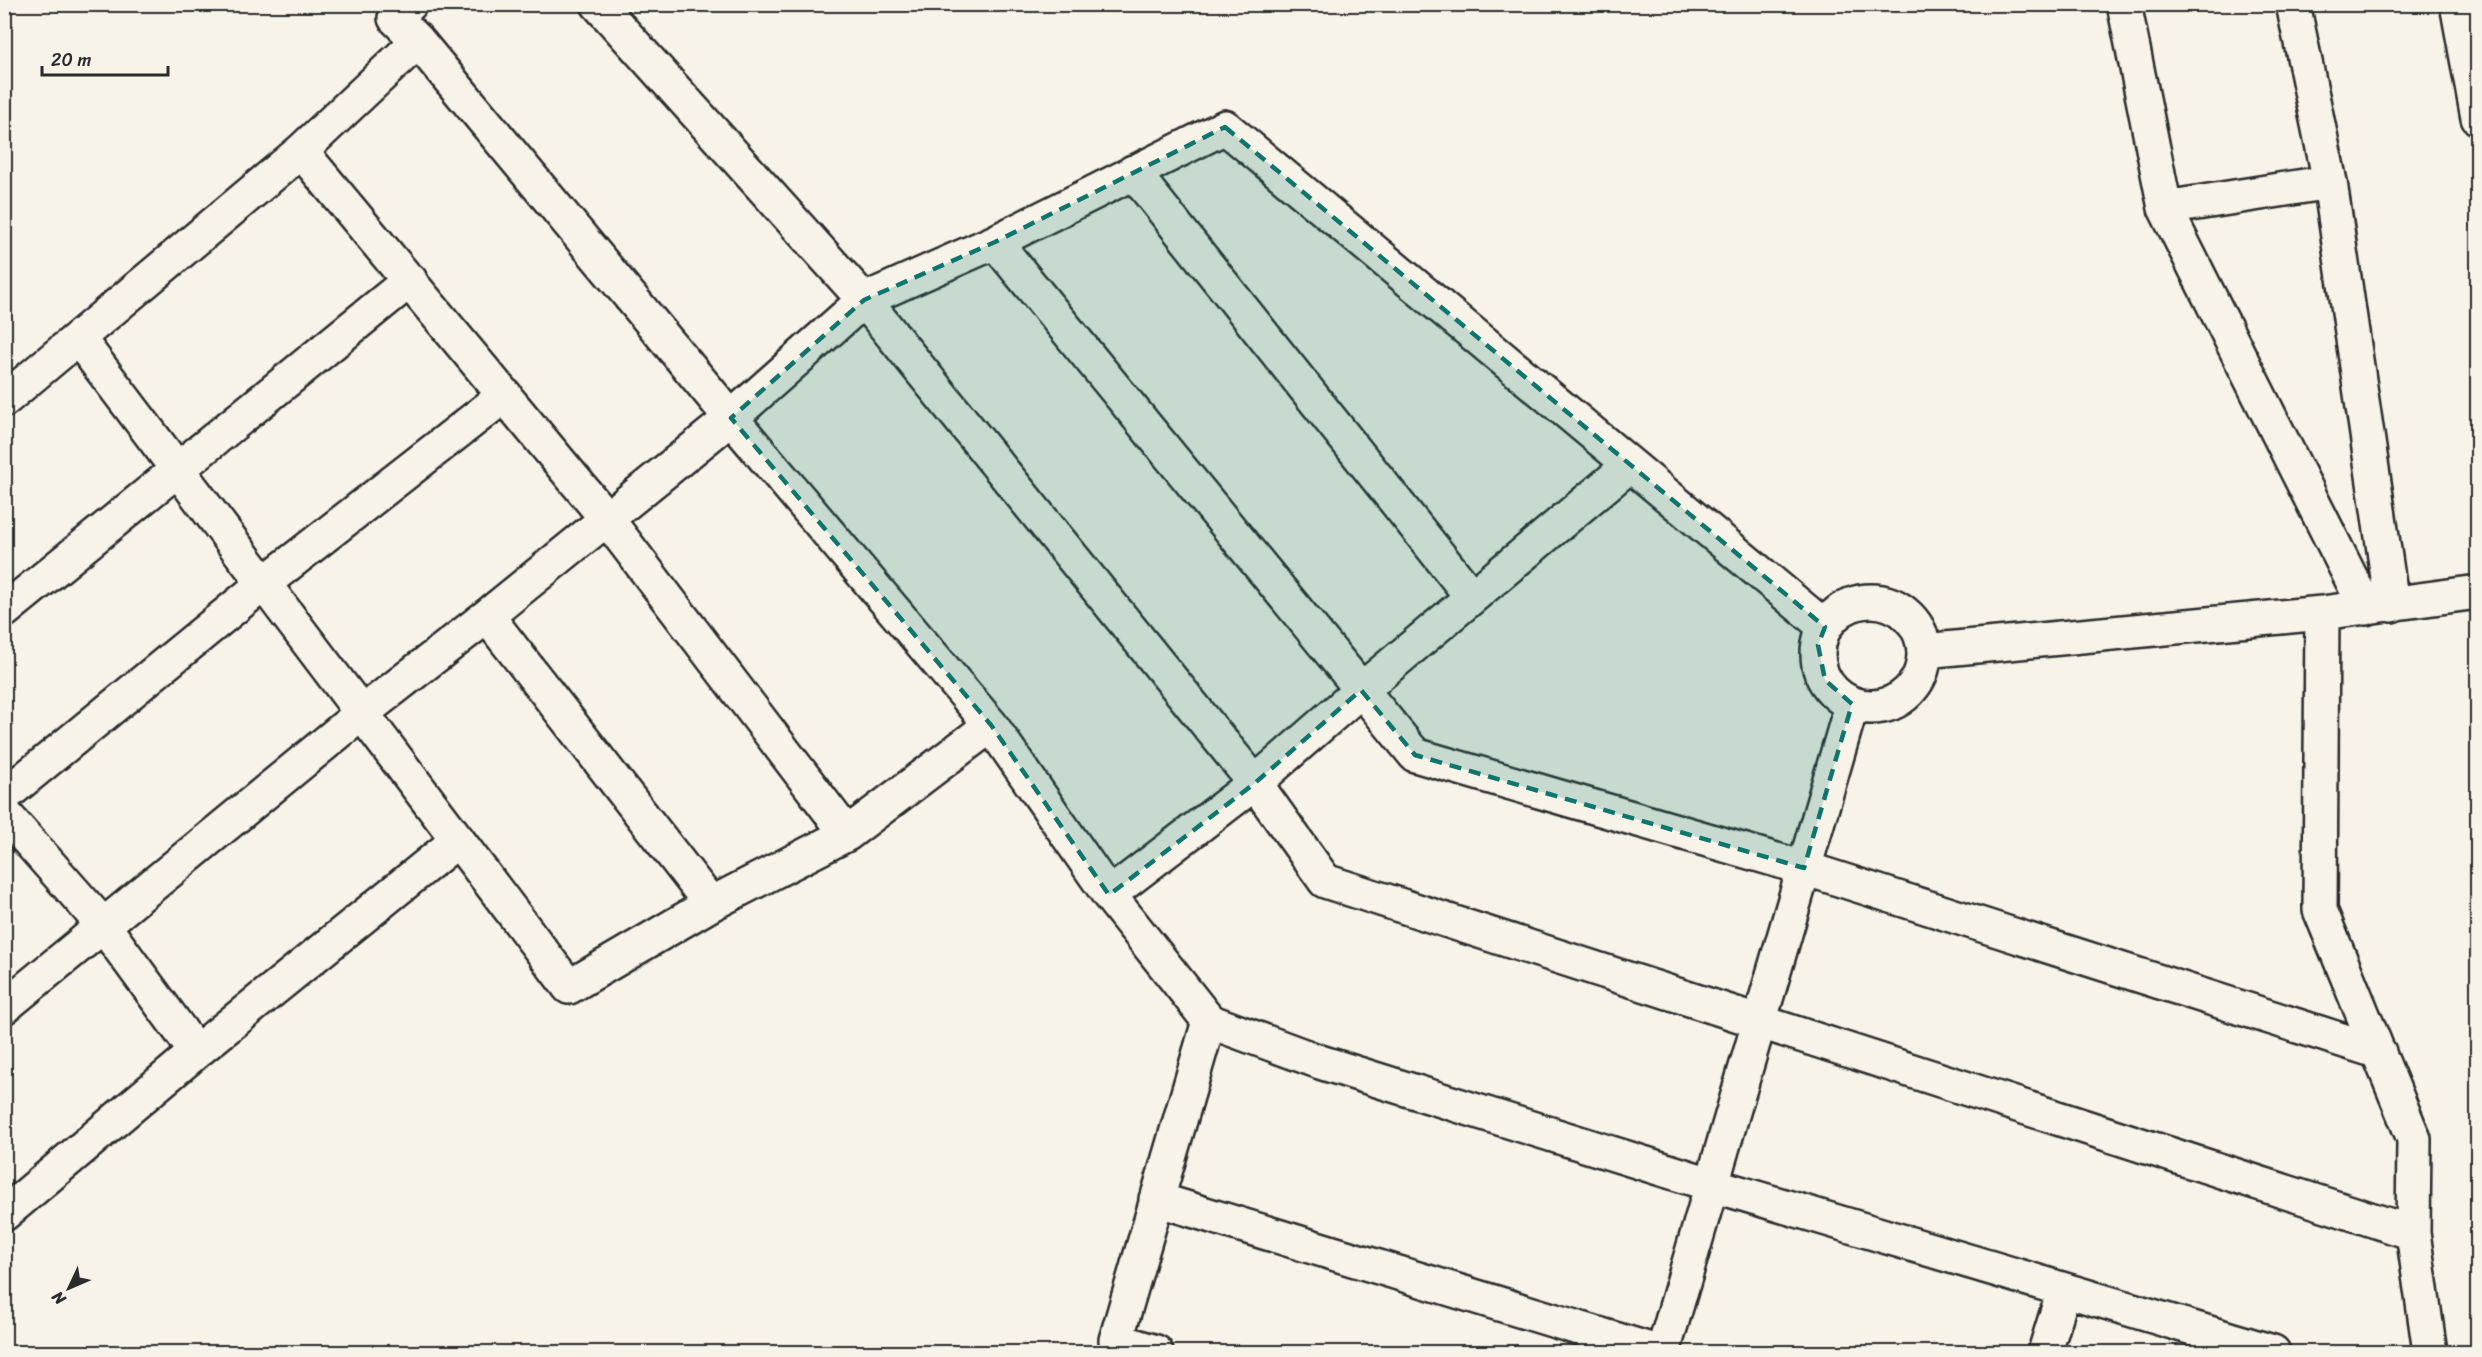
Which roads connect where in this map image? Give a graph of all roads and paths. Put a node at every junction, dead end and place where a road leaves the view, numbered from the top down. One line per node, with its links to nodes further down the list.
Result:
1 (410, 4): 6 (street)
2 (598, 4): 14 (street)
3 (2124, 4): 11 (street)
4 (2293, 4): 10 (street)
5 (2457, 4): 7 (street)
6 (418, 41): 8 (street); 18 (street)
7 (2478, 118)
8 (301, 151): 13 (street); 15 (street)
9 (1133, 172): 12 (street); 19 (street); 24 (street)
10 (2330, 182): 11 (street); 25 (street)
11 (2165, 208): 25 (street)
12 (995, 242): 14 (street); 31 (street)
13 (410, 280): 16 (street); 20 (street)
14 (864, 300): 18 (street); 35 (street)
15 (78, 338): 17 (street); 20 (street)
16 (505, 394): 21 (street); 22 (street)
17 (4, 400)
18 (731, 418): 21 (street); 34 (street)
19 (1630, 465): 24 (street); 29 (street)
20 (178, 471): 22 (street); 26 (street)
21 (607, 519): 28 (street); 38 (street)
22 (263, 584): 33 (street); 36 (street)
23 (2478, 592): 25 (street)
24 (1472, 597): 31 (street)
25 (2379, 606): 27 (street)
26 (4, 611)
27 (2322, 613): 30 (street); 48 (street)
28 (487, 616): 33 (street); 42 (street)
29 (1825, 627): 30 (street); 32 (street)
30 (1924, 651): 32 (street)
31 (1361, 690): 35 (street); 40 (street)
32 (1852, 704): 40 (street)
33 (362, 713): 39 (street); 43 (street)
34 (991, 725): 38 (street); 41 (street)
35 (1255, 783): 41 (street); 46 (street)
36 (4, 796)
37 (4, 813): 43 (street)
38 (847, 834): 42 (street)
39 (458, 840): 42 (street); 47 (street)
40 (1804, 868): 46 (street); 48 (street)
41 (1109, 895): 45 (street)
42 (711, 904)
43 (103, 926): 44 (street); 47 (street)
44 (4, 1006)
45 (1209, 1021): 49 (street); 50 (street)
46 (1761, 1021): 49 (street); 52 (street)
47 (196, 1052): 51 (street)
48 (2379, 1052): 52 (street)
49 (1713, 1185): 53 (street); 56 (street)
50 (1156, 1199): 54 (street); 55 (street)
51 (4, 1214)
52 (2413, 1233): 59 (street)
53 (2064, 1290): 57 (street); 58 (street)
54 (1156, 1353)
55 (1657, 1353)
56 (1663, 1353)
57 (2045, 1353)
58 (2273, 1353)
59 (2430, 1353)

